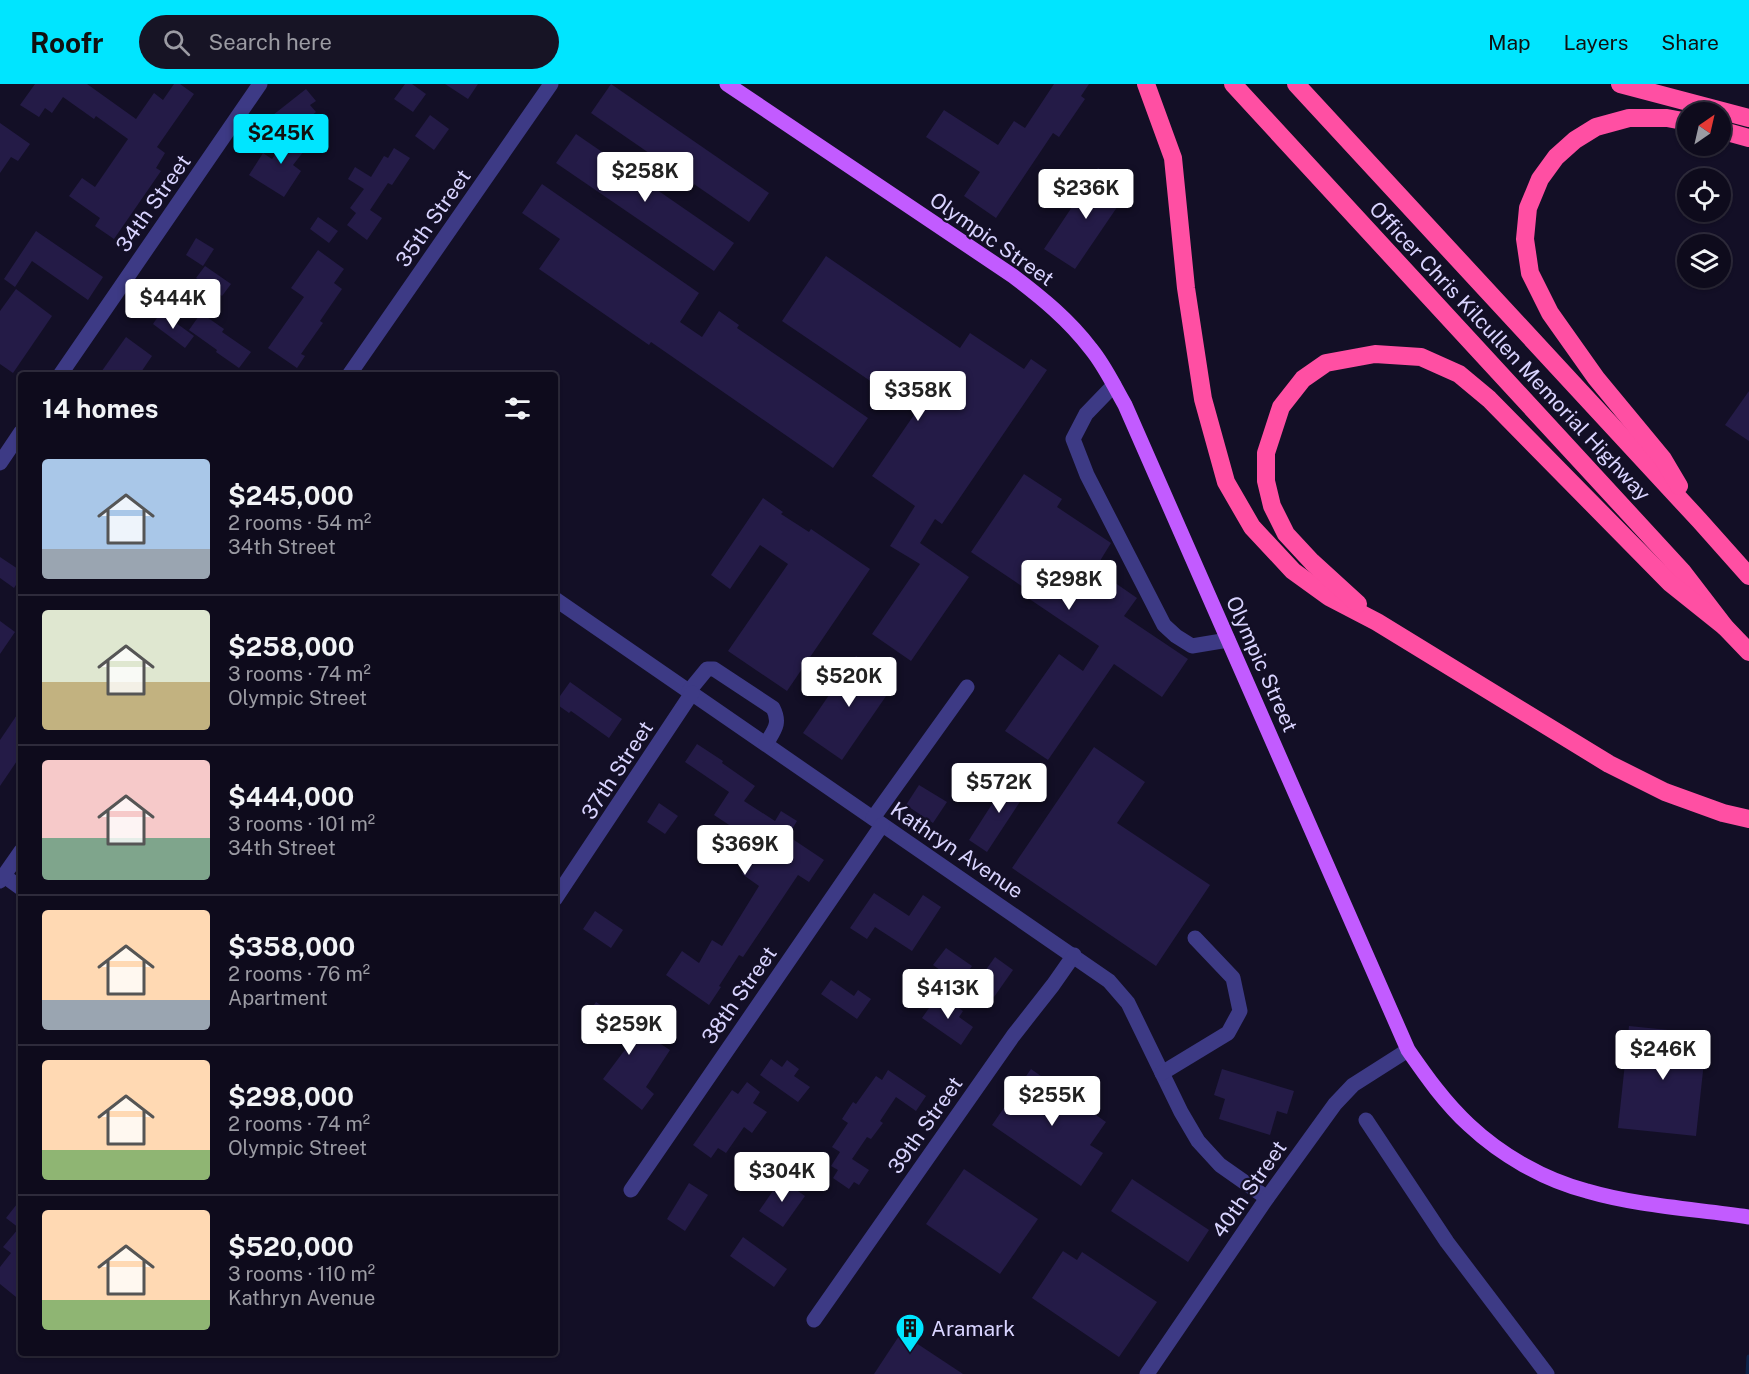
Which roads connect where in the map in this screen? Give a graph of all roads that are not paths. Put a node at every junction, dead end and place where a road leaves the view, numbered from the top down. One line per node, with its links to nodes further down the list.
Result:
1 (260, 84): 12 (street, 34th Street)
2 (551, 84): 13 (street, 35th Street)
3 (727, 84): 14 (main road, Olympic Street)
4 (1146, 84): 20 (highway)
5 (1233, 84): 21 (highway, Officer Chris Kilcullen Memorial Highway)
6 (1296, 84): 17 (highway, Officer Chris Kilcullen Memorial Highway)
7 (1620, 84): 8 (highway)
8 (1749, 118)
9 (1677, 120): 17 (highway)
10 (1731, 133): 11 (highway)
11 (1749, 138)
12 (62, 372)
13 (351, 372)
14 (1114, 385): 22 (main road, Olympic Street); 22 (street)
15 (18, 436): 16 (street)
16 (0, 463)
17 (1700, 521): 18 (highway, Officer Chris Kilcullen Memorial Highway)
18 (1749, 576)
19 (558, 601): 25 (street, Kathryn Avenue)
20 (1377, 622): 21 (highway); 27 (highway)
21 (1725, 627): 23 (highway, Officer Chris Kilcullen Memorial Highway)
22 (1228, 640): 35 (main road, Olympic Street)
23 (1749, 652)
24 (967, 687): 28 (street, 38th Street)
25 (691, 692): 26 (street, Kathryn Avenue); 26 (street, 37th Street); 32 (street, 37th Street)
26 (766, 744): 28 (street, Kathryn Avenue)
27 (1749, 819)
28 (878, 821): 34 (street, Kathryn Avenue); 38 (street, 38th Street)
29 (18, 854): 30 (street)
30 (2, 878): 31 (street)
31 (18, 886)
32 (558, 894)
33 (1195, 938): 36 (street)
34 (1074, 956): 36 (street, Kathryn Avenue); 41 (street, 39th Street)
35 (1408, 1050): 39 (street, 40th Street); 40 (main road, Olympic Street)
36 (1162, 1073): 39 (street, Kathryn Avenue)
37 (1366, 1120): 43 (street)
38 (631, 1190)
39 (1267, 1198): 42 (street, 40th Street)
40 (1749, 1217)
41 (814, 1320)
42 (1147, 1374)
43 (1547, 1374)

